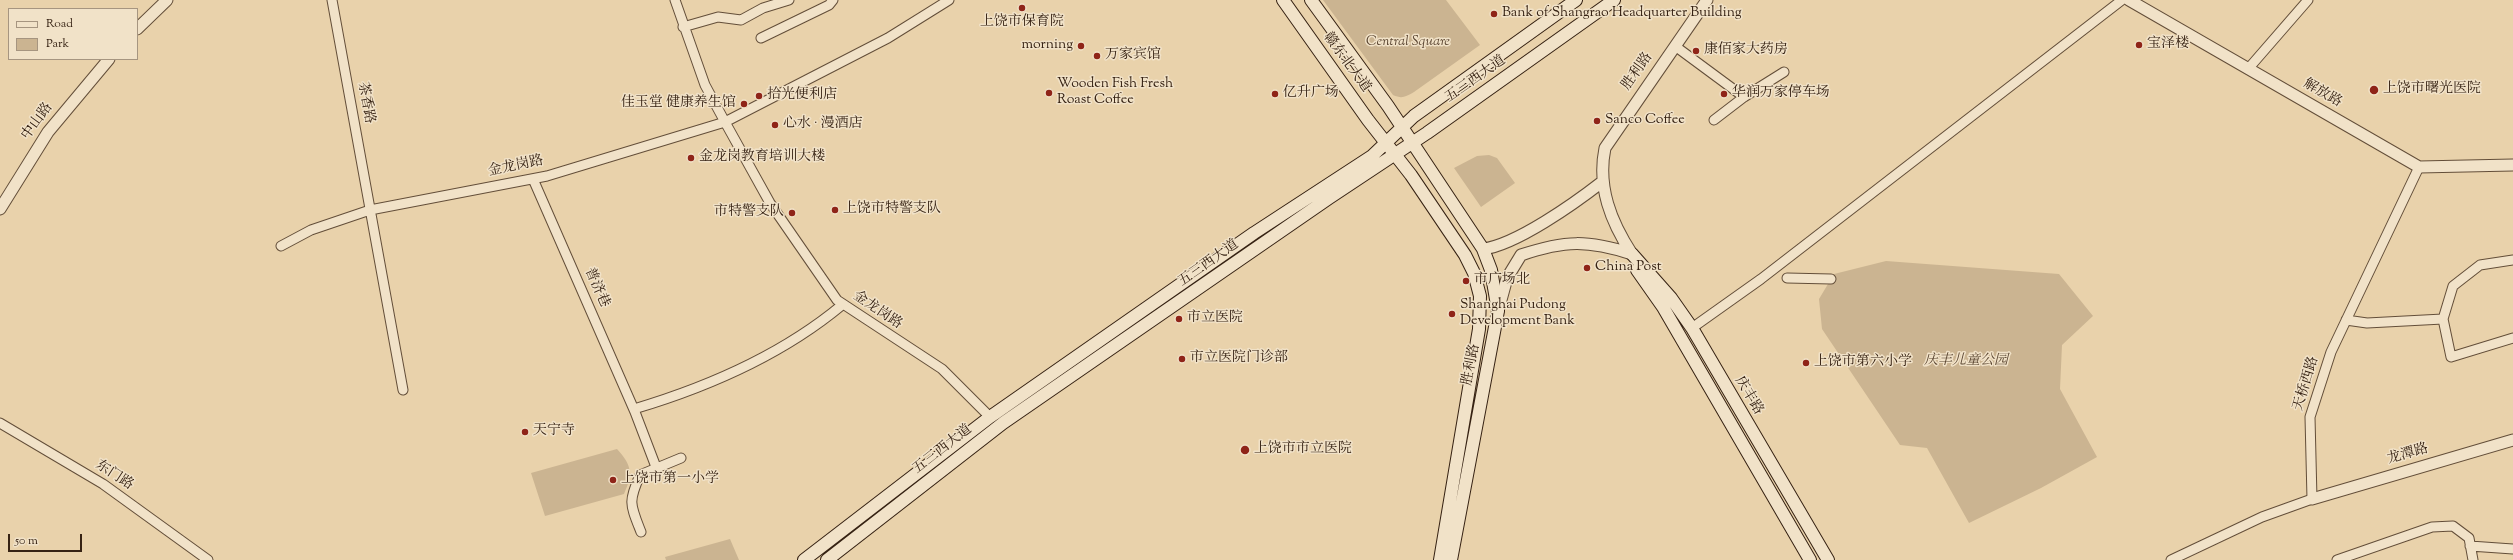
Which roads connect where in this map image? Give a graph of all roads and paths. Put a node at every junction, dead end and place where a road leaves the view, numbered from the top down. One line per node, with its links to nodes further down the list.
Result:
1 (167, 0): 16 (street)
2 (332, 0): 34 (street, 茶香路)
3 (675, 0): 15 (street, 金龙岗路)
4 (789, 0): 15 (street)
5 (834, 0): 17 (street)
6 (949, 0): 24 (street, 金龙岗路)
7 (1283, 0): 26 (main road, 赣东北大道)
8 (1310, 0): 25 (main road, 胜利路)
9 (1576, 0): 25 (main road, 五三西大道)
10 (1614, 0): 27 (main road, 五三西大道)
11 (1706, 0): 18 (street, 胜利路)
12 (2122, 0): 45 (street)
13 (2129, 0): 20 (street, 解放路)
14 (2308, 0): 20 (street)
15 (683, 27): 24 (street, 金龙岗路)
16 (138, 29)
17 (761, 38)
18 (1674, 46): 22 (street); 32 (street, 胜利路)
19 (108, 60): 33 (street, 中山路)
20 (2248, 68): 30 (street, 解放路)
21 (1784, 72): 22 (street)
22 (1744, 97): 23 (street)
23 (1714, 120)
24 (725, 122): 31 (street, 金龙岗路); 41 (street, 金龙岗路)
25 (1402, 128): 26 (main road, 五三西大道); 27 (main road, 胜利路)
26 (1386, 142): 28 (main road, 胜利路); 49 (main road, 五三西大道)
27 (1412, 143): 28 (main road, 五三西大道); 36 (main road, 胜利路)
28 (1395, 154): 60 (main road, 五三西大道); 61 (main road, 胜利路)
29 (2513, 165): 30 (street)
30 (2419, 166): 44 (street, 天桥西路)
31 (533, 179): 34 (street, 金龙岗路); 48 (street, 普济巷)
32 (1602, 182): 36 (street); 37 (street, 胜利路)
33 (0, 209)
34 (370, 210): 35 (street, 金龙岗路); 47 (street, 茶香路)
35 (281, 246)
36 (1483, 249): 42 (main road, 胜利路)
37 (1629, 253): 42 (street); 45 (main road, 庆丰路); 63 (main road)
38 (2513, 260): 43 (street)
39 (1787, 278): 40 (street)
40 (1831, 279)
41 (842, 305): 48 (street); 49 (street, 金龙岗路)
42 (1498, 311): 62 (main road, 胜利路)
43 (2443, 318): 44 (street); 46 (street)
44 (2346, 320): 54 (street, 天桥西路)
45 (1692, 328): 64 (main road, 庆丰路)
46 (2513, 338)
47 (403, 390)
48 (634, 409): 53 (street, 普济巷)
49 (990, 417): 59 (main road, 五三西大道)
50 (0, 423): 58 (street, 东门路)
51 (2513, 440): 54 (street, 龙潭路)
52 (681, 458): 53 (street)
53 (656, 467): 55 (street)
54 (2312, 499): 65 (street)
55 (641, 532)
56 (2470, 546): 57 (street); 66 (street); 67 (street)
57 (2513, 549)
58 (208, 560)
59 (804, 560)
60 (827, 560)
61 (1440, 560)
62 (1451, 560)
63 (1810, 560)
64 (1828, 560)
65 (2171, 560)
66 (2337, 560)
67 (2473, 560)

